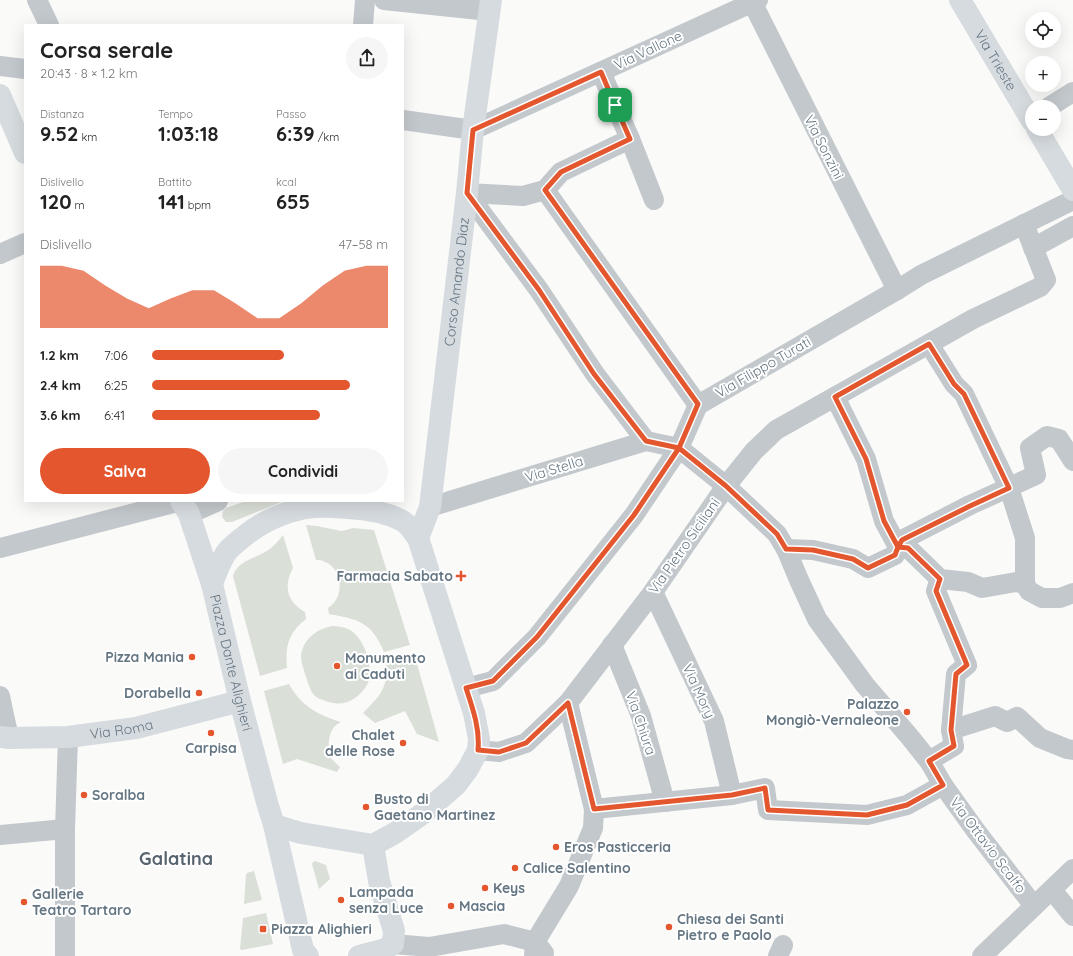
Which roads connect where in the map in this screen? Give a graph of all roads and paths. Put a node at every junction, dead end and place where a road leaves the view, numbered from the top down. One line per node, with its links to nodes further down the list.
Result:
1 (37, 0): 7 (street)
2 (365, 0): 8 (street)
3 (384, 0): 6 (street)
4 (960, 0): 15 (main road, Via Trieste)
5 (754, 1): 11 (street, Via Vallone); 31 (street, Via Sonzini)
6 (490, 6): 17 (main road, Corso Amando Diaz)
7 (48, 24)
8 (364, 24)
9 (0, 66): 10 (street)
10 (24, 69)
11 (601, 72): 17 (street, Via Vallone); 19 (street)
12 (1073, 92): 14 (street)
13 (0, 95): 20 (main road)
14 (1060, 100)
15 (1025, 109)
16 (404, 120): 17 (street)
17 (473, 130): 23 (main road, Corso Amando Diaz)
18 (1041, 136): 22 (main road, Via Trieste)
19 (630, 139): 21 (street); 24 (street)
20 (24, 151)
21 (545, 190): 23 (street); 34 (street)
22 (1073, 190)
23 (467, 193): 35 (street); 43 (main road, Corso Amando Diaz)
24 (654, 200)
25 (1073, 200): 26 (street, Via Filippo Turati)
26 (1024, 224): 29 (street, Via Pietro Siciliani); 31 (street, Via Filippo Turati)
27 (1073, 226): 29 (street)
28 (24, 243): 30 (street)
29 (1033, 248): 32 (street, Via Pietro Siciliani)
30 (0, 254)
31 (897, 290): 34 (street, Via Filippo Turati)
32 (929, 344): 33 (street, Via Pietro Siciliani); 39 (street)
33 (835, 397): 38 (street, Via Pietro Siciliani); 45 (street)
34 (698, 404): 36 (street)
35 (646, 441): 36 (street, Via Stella); 43 (street, Via Stella)
36 (679, 448): 38 (street, Via Ottavio Scalfo); 54 (street)
37 (1073, 460): 39 (street)
38 (726, 486): 47 (street, Via Ottavio Scalfo); 51 (street, Via Pietro Siciliani)
39 (1009, 488): 45 (street); 50 (street)
40 (210, 502): 42 (street)
41 (327, 504): 44 (main road, Piazza Dante Alighieri); 49 (main road, Piazza Dante Alighieri)
42 (184, 505): 46 (street); 49 (main road)
43 (430, 507): 44 (main road, Corso Amando Diaz)
44 (418, 538): 54 (main road, Piazza Dante Alighieri)
45 (898, 547): 47 (street); 48 (street)
46 (0, 548)
47 (786, 549): 63 (street, Via Ottavio Scalfo)
48 (940, 579): 50 (street); 58 (street)
49 (212, 584): 56 (main road, Piazza Dante Alighieri)
50 (1025, 584): 52 (street)
51 (653, 592): 53 (street, Via Pietro Siciliani); 65 (street, Via Mory)
52 (1073, 593)
53 (612, 645): 57 (street, Via Pietro Siciliani); 66 (street, Via Chiura)
54 (466, 688): 61 (main road, Piazza Dante Alighieri)
55 (0, 696): 59 (street)
56 (240, 701): 60 (main road, Via Roma); 68 (main road, Piazza Dante Alighieri)
57 (568, 703): 61 (street, Via Pietro Siciliani); 67 (street)
58 (951, 730): 62 (street); 63 (street)
59 (5, 737): 60 (main road, Via Roma)
60 (68, 737): 69 (street)
61 (478, 750): 71 (main road, Piazza Dante Alighieri)
62 (1073, 750)
63 (929, 761): 64 (street, Via Ottavio Scalfo)
64 (943, 785): 65 (street); 74 (street, Via Ottavio Scalfo)
65 (732, 795): 66 (street)
66 (665, 802): 67 (street)
67 (594, 819): 77 (street)
68 (274, 825): 71 (main road); 79 (main road, Piazza Dante Alighieri)
69 (65, 829): 70 (street); 78 (street)
70 (0, 835)
71 (374, 845): 76 (main road)
72 (1073, 869): 73 (street)
73 (1052, 890): 74 (street); 75 (street)
74 (1034, 906): 82 (street)
75 (1073, 916)
76 (393, 944): 77 (street); 80 (main road); 81 (street)
77 (539, 951)
78 (65, 956)
79 (308, 956)
80 (361, 956)
81 (412, 956)
82 (982, 956)

